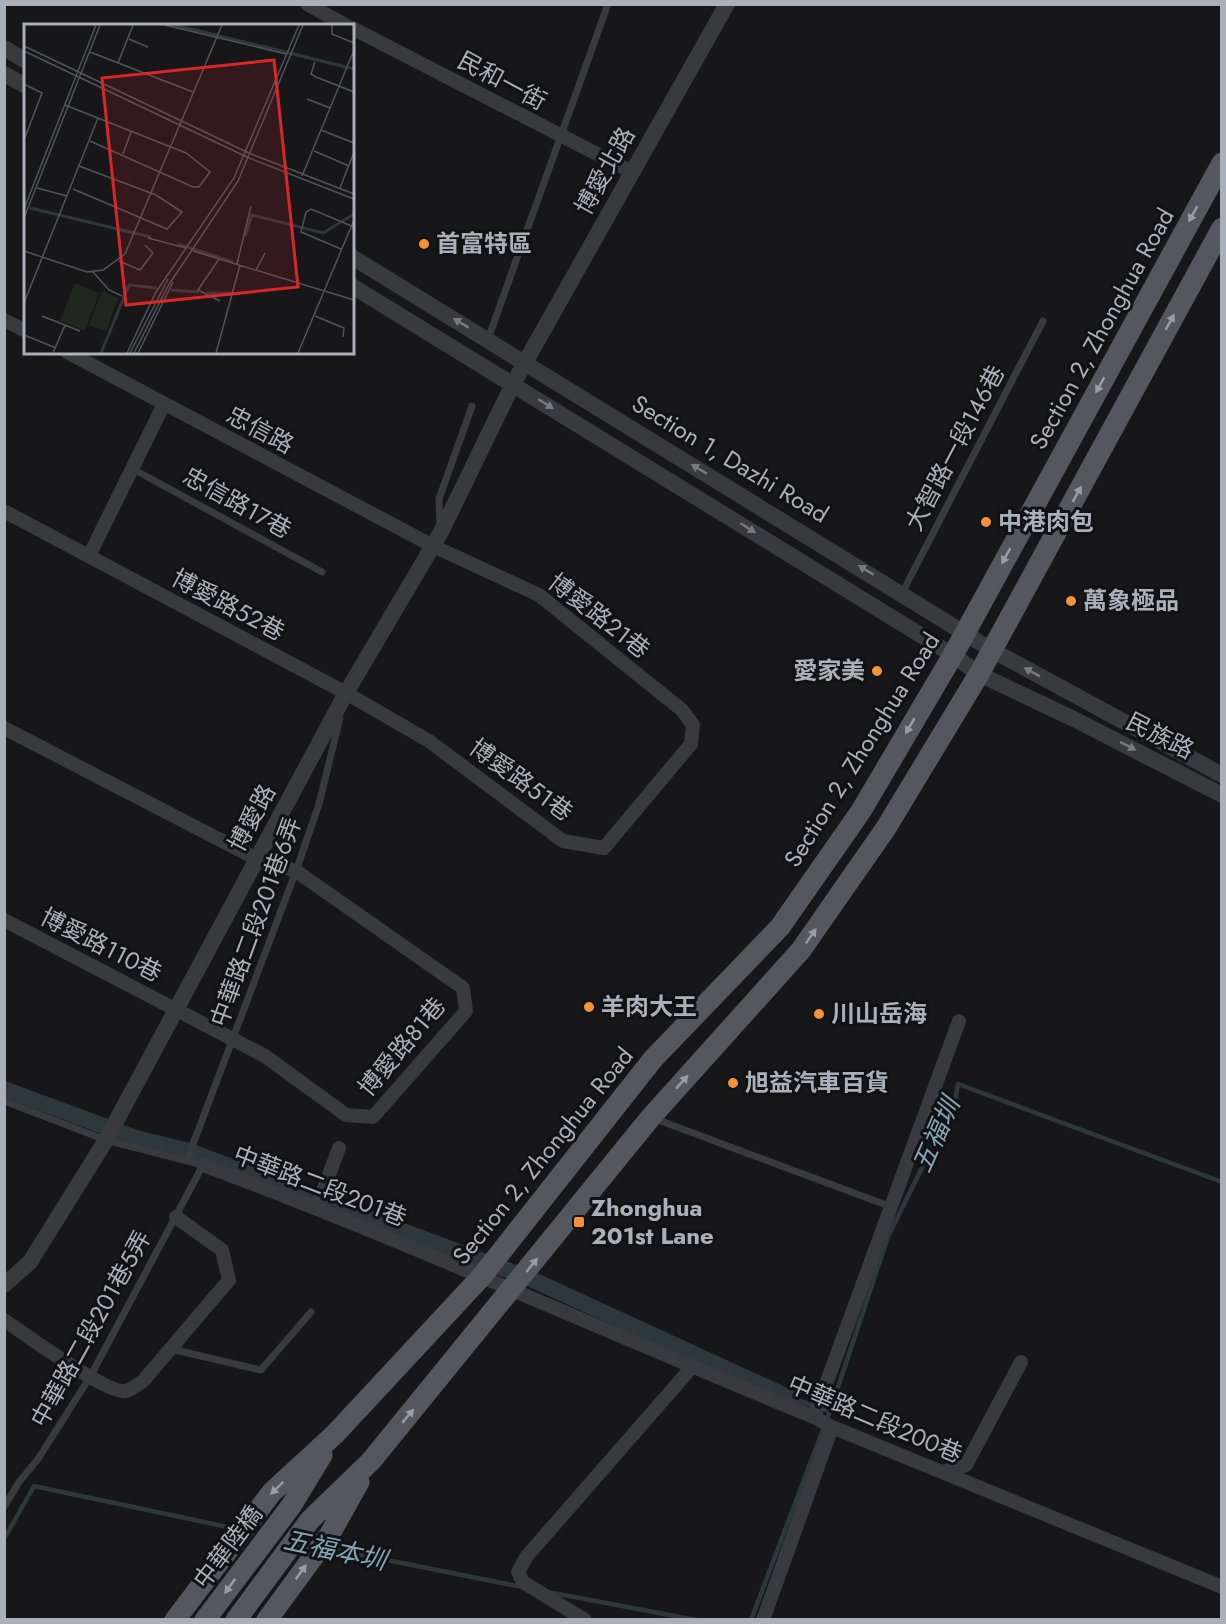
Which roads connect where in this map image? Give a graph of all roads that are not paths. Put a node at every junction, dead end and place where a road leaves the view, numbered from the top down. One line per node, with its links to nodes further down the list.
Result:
1 (307, 4): 4 (street)
2 (608, 4): 10 (lane)
3 (727, 4): 12 (street, 博愛北路)
4 (343, 24)
5 (354, 29): 10 (street, 民和一街)
6 (4, 48): 7 (street)
7 (24, 60)
8 (4, 74): 9 (street)
9 (24, 85)
10 (561, 137): 12 (street, 民和一街); 19 (lane)
11 (1221, 163): 31 (main road, Section 2, Zhonghua Road, one-way to 31)
12 (632, 172): 21 (street, 博愛北路)
13 (1221, 228): 32 (main road, one-way to 13)
14 (354, 258): 19 (street, Section 1, Dazhi Road, one-way to 14)
15 (354, 287): 22 (street, Section 1, Dazhi Road)
16 (4, 320): 18 (street)
17 (1043, 321): 30 (lane, 大智路一段146巷)
18 (24, 330)
19 (488, 339): 21 (street, Section 1, Dazhi Road)
20 (71, 354): 23 (street, 忠信路)
21 (526, 363): 22 (street, 博愛路); 30 (street, Section 1, Dazhi Road, one-way to 21)
22 (513, 384): 27 (street, 博愛路); 33 (street, Section 1, Dazhi Road, one-way to 33)
23 (164, 404): 25 (street); 27 (street, 忠信路)
24 (472, 406): 27 (lane)
25 (133, 469): 28 (street); 29 (lane, 忠信路17巷)
26 (4, 511): 28 (street, 博愛路52巷)
27 (437, 539): 35 (street, 博愛路); 38 (street, 博愛路21巷)
28 (89, 556): 35 (street, 博愛路52巷)
29 (322, 572)
30 (902, 592): 31 (street, Section 1, Dazhi Road)
31 (965, 632): 32 (street, Section 1, Dazhi Road); 33 (main road, Section 2, Zhonghua Road)
32 (992, 650): 34 (main road); 36 (street, Section 1, Dazhi Road, one-way to 32)
33 (952, 655): 34 (street, Section 1, Dazhi Road); 57 (main road, Section 2, Zhonghua Road, one-way to 57)
34 (979, 674): 37 (street, Section 1, Dazhi Road); 49 (main road, one-way to 34)
35 (346, 693): 38 (street, 博愛路51巷); 42 (street, 博愛路); 43 (lane, 中華路二段201巷6弄)
36 (1083, 700): 40 (street, 民族路)
37 (1076, 720): 41 (street, 民族路, one-way to 41)
38 (693, 725)
39 (4, 728): 42 (street, 博愛路81巷)
40 (1221, 775)
41 (1221, 795)
42 (257, 859): 43 (street, 博愛路81巷); 45 (street, 博愛路)
43 (296, 870): 47 (lane, 中華路二段201巷6弄); 47 (street, 博愛路81巷)
44 (4, 920): 45 (street, 博愛路110巷)
45 (177, 1010): 47 (street, 博愛路81巷); 50 (street, 博愛路)
46 (959, 1021): 54 (street)
47 (234, 1040): 52 (lane, 中華路二段201巷6弄)
48 (4, 1101): 50 (lane, 中華路二段201巷)
49 (651, 1117): 54 (lane); 59 (main road, one-way to 49)
50 (106, 1140): 52 (lane, 中華路二段201巷); 58 (street, 博愛路)
51 (339, 1148): 55 (street)
52 (188, 1160): 53 (lane, 中華路二段201巷)
53 (203, 1165): 55 (street, 中華路二段201巷); 56 (lane, 中華路二段201巷5弄)
54 (889, 1206): 66 (street)
55 (317, 1207): 57 (street, 中華路二段201巷)
56 (176, 1217): 62 (street); 65 (lane, 中華路二段201巷5弄)
57 (482, 1275): 59 (street, 中華路二段201巷); 68 (main road, Section 2, Zhonghua Road)
58 (4, 1285)
59 (512, 1289): 64 (street, 中華路二段200巷); 69 (main road, one-way to 59)
60 (311, 1312): 62 (lane)
61 (4, 1320): 65 (street)
62 (171, 1349): 65 (street)
63 (1021, 1362): 70 (street)
64 (692, 1367): 66 (street, 中華路二段200巷); 78 (street)
65 (90, 1377): 72 (lane, 中華路二段201巷5弄)
66 (814, 1417): 67 (street, 中華路二段200巷)
67 (832, 1427): 70 (street, 中華路二段200巷); 79 (street)
68 (335, 1434): 71 (main road, Section 2, Zhonghua Road); 74 (main road, Section 2, Zhonghua Road, one-way to 74)
69 (371, 1461): 76 (main road, 中華陸橋); 77 (main road, one-way to 69)
70 (941, 1472): 73 (street, 中華路二段200巷)
71 (291, 1506): 75 (main road, 中華陸橋, one-way to 75)
72 (4, 1507)
73 (1221, 1587)
74 (175, 1620)
75 (206, 1620)
76 (236, 1620)
77 (267, 1620)
78 (585, 1620)
79 (763, 1620)

